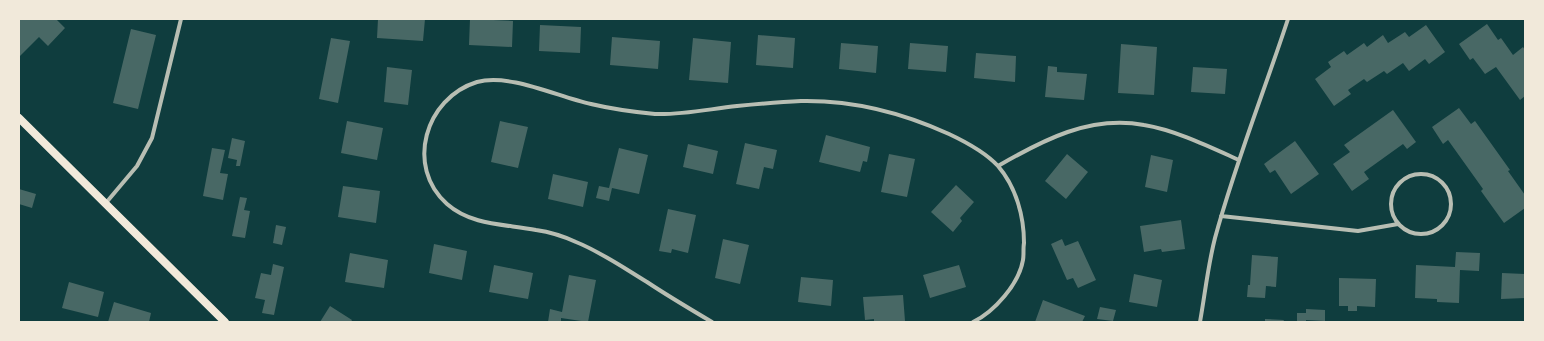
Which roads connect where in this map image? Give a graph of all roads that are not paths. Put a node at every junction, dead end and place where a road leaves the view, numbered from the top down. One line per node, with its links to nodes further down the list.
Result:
1 (181, 19): 6 (street)
2 (1288, 19): 4 (street)
3 (19, 118): 6 (main road)
4 (1239, 160): 5 (street); 7 (street)
5 (998, 166): 10 (street); 11 (street)
6 (105, 204): 9 (main road)
7 (1221, 216): 8 (street); 12 (street)
8 (1398, 224): 8 (street)
9 (225, 322)
10 (712, 322)
11 (973, 322)
12 (1200, 322)

